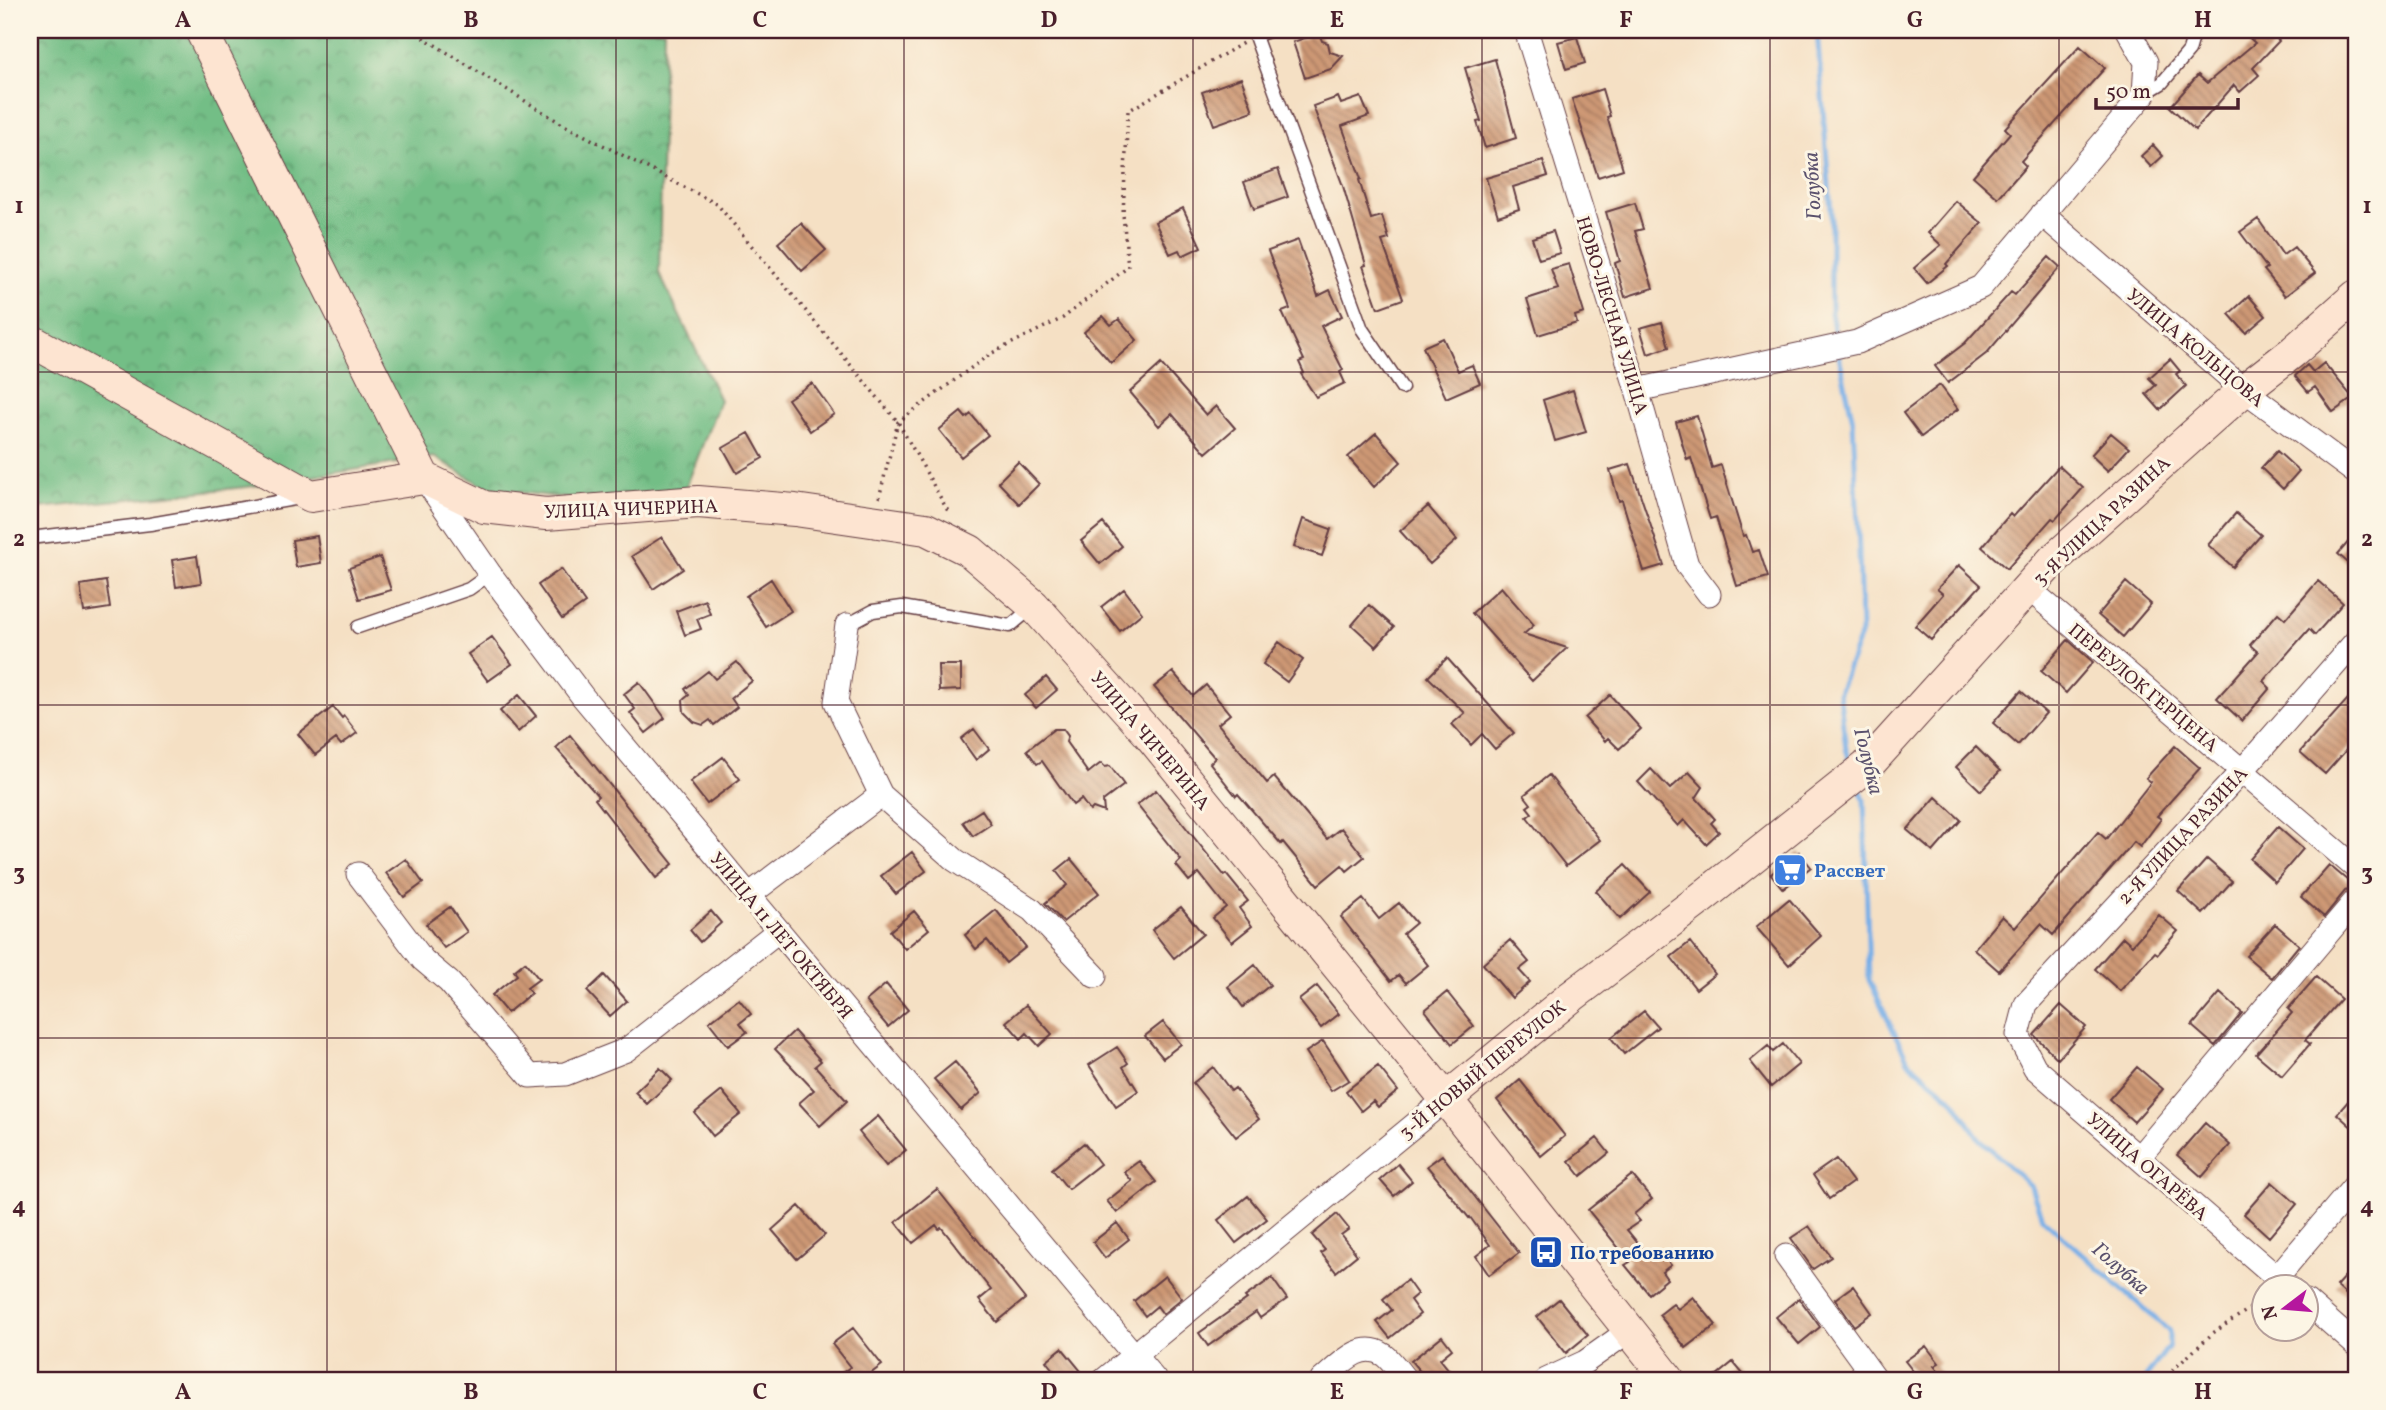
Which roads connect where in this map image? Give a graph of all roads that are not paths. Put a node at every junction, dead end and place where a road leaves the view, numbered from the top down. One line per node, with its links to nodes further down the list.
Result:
1 (201, 30): 14 (street)
2 (1271, 30): 10 (lane)
3 (1526, 30): 11 (street, НОВО-ЛЕСНАЯ УЛИЦА)
4 (2128, 30): 6 (street)
5 (2195, 30): 6 (lane)
6 (2144, 94): 7 (street)
7 (2042, 214): 11 (street); 12 (street, УЛИЦА КОЛЬЦОВА)
8 (2356, 296): 12 (street, 3-Я УЛИЦА РАЗИНА)
9 (30, 340): 15 (street)
10 (1402, 388)
11 (1637, 390): 19 (street, НОВО-ЛЕСНАЯ УЛИЦА)
12 (2244, 390): 13 (street, УЛИЦА КОЛЬЦОВА); 18 (street, 3-Я УЛИЦА РАЗИНА)
13 (2356, 473)
14 (424, 478): 15 (street); 17 (street, УЛИЦА 11 ЛЕТ ОКТЯБРЯ); 20 (street, УЛИЦА ЧИЧЕРИНА)
15 (311, 496): 16 (lane)
16 (30, 538)
17 (490, 574): 22 (lane); 29 (street, УЛИЦА 11 ЛЕТ ОКТЯБРЯ)
18 (2028, 588): 24 (street, 3-Я УЛИЦА РАЗИНА); 25 (street, ПЕРЕУЛОК ГЕРЦЕНА)
19 (1709, 594)
20 (1034, 606): 21 (lane); 34 (street, УЛИЦА ЧИЧЕРИНА)
21 (847, 625): 26 (street)
22 (358, 627)
23 (2356, 641): 25 (street, 2-Я УЛИЦА РАЗИНА)
24 (1867, 765): 34 (street, 3-Й НОВЫЙ ПЕРЕУЛОК)
25 (2242, 771): 27 (street, ПЕРЕУЛОК ГЕРЦЕНА); 33 (street, 2-Я УЛИЦА РАЗИНА)
26 (881, 795): 29 (street); 32 (street)
27 (2356, 868)
28 (358, 874): 31 (street)
29 (749, 895): 31 (street, УЛИЦА 11 ЛЕТ ОКТЯБРЯ)
30 (2356, 900): 35 (street)
31 (778, 931): 43 (street, УЛИЦА 11 ЛЕТ ОКТЯБРЯ)
32 (1095, 976)
33 (2018, 1035): 35 (street, УЛИЦА ОГАРЁВА)
34 (1446, 1098): 41 (street, УЛИЦА ЧИЧЕРИНА); 43 (street, 3-Й НОВЫЙ ПЕРЕУЛОК)
35 (2139, 1157): 38 (street, УЛИЦА ОГАРЁВА)
36 (2356, 1184): 39 (street)
37 (1786, 1256): 50 (street)
38 (2274, 1274)
39 (2289, 1274)
40 (2320, 1314): 42 (street)
41 (1630, 1330): 48 (street); 49 (street, УЛИЦА ЧИЧЕРИНА)
42 (2356, 1345)
43 (1133, 1355): 44 (street, 3-Й НОВЫЙ ПЕРЕУЛОК); 45 (street, УЛИЦА 11 ЛЕТ ОКТЯБРЯ)
44 (1104, 1380)
45 (1155, 1380)
46 (1322, 1380): 47 (street)
47 (1406, 1380)
48 (1546, 1380)
49 (1669, 1380)
50 (1876, 1380)

